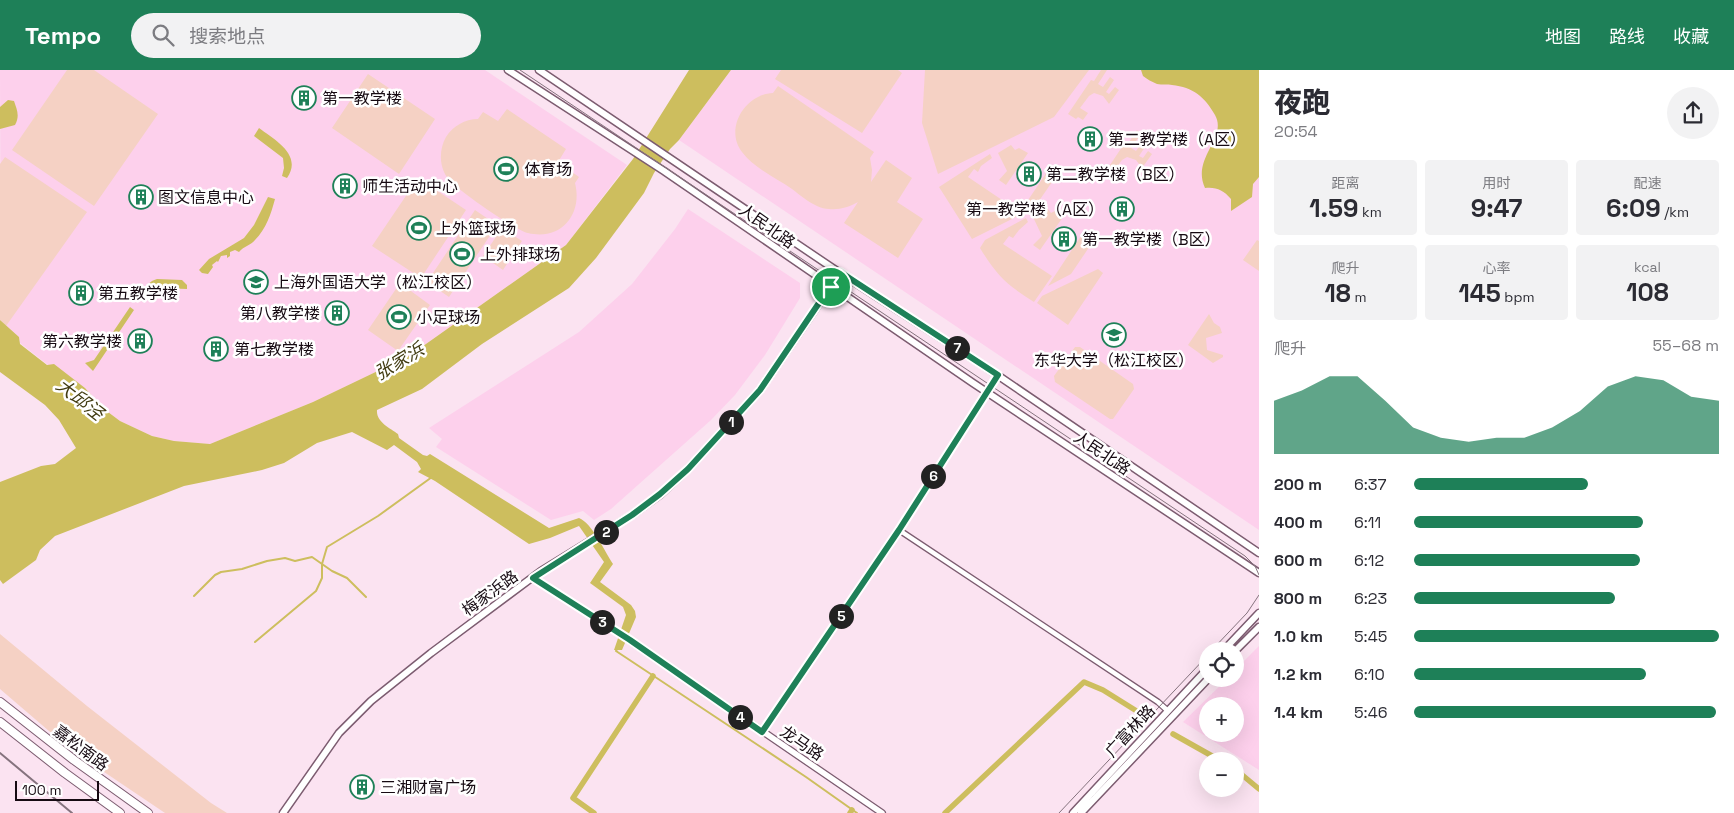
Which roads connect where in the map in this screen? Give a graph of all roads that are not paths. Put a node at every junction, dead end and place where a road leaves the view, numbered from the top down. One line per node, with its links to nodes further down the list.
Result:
1 (508, 70): 4 (main road, 人民北路)
2 (539, 70): 3 (main road, 人民北路)
3 (840, 272): 4 (main road, 梅家浜路); 5 (main road, 人民北路)
4 (831, 287): 6 (main road, 人民北路); 10 (main road, 梅家浜路)
5 (998, 375): 6 (street); 8 (main road, 人民北路)
6 (986, 393): 7 (street); 9 (main road, 人民北路)
7 (899, 530): 18 (street); 20 (street)
8 (1259, 553)
9 (1259, 574)
10 (533, 578): 20 (street, 龙马路); 23 (main road, 梅家浜路)
11 (1259, 613): 13 (main road)
12 (1259, 627): 14 (main road)
13 (1232, 642)
14 (1244, 642)
15 (1199, 678): 18 (main road, 广富林路)
16 (1200, 687): 26 (main road, 广富林路)
17 (0, 702): 22 (main road, 嘉松南路)
18 (1168, 711): 25 (main road, 广富林路)
19 (0, 722): 21 (main road, 嘉松南路)
20 (762, 732): 24 (street, 龙马路)
21 (120, 813)
22 (148, 813)
23 (283, 813)
24 (882, 813)
25 (1073, 813)
26 (1081, 813)

